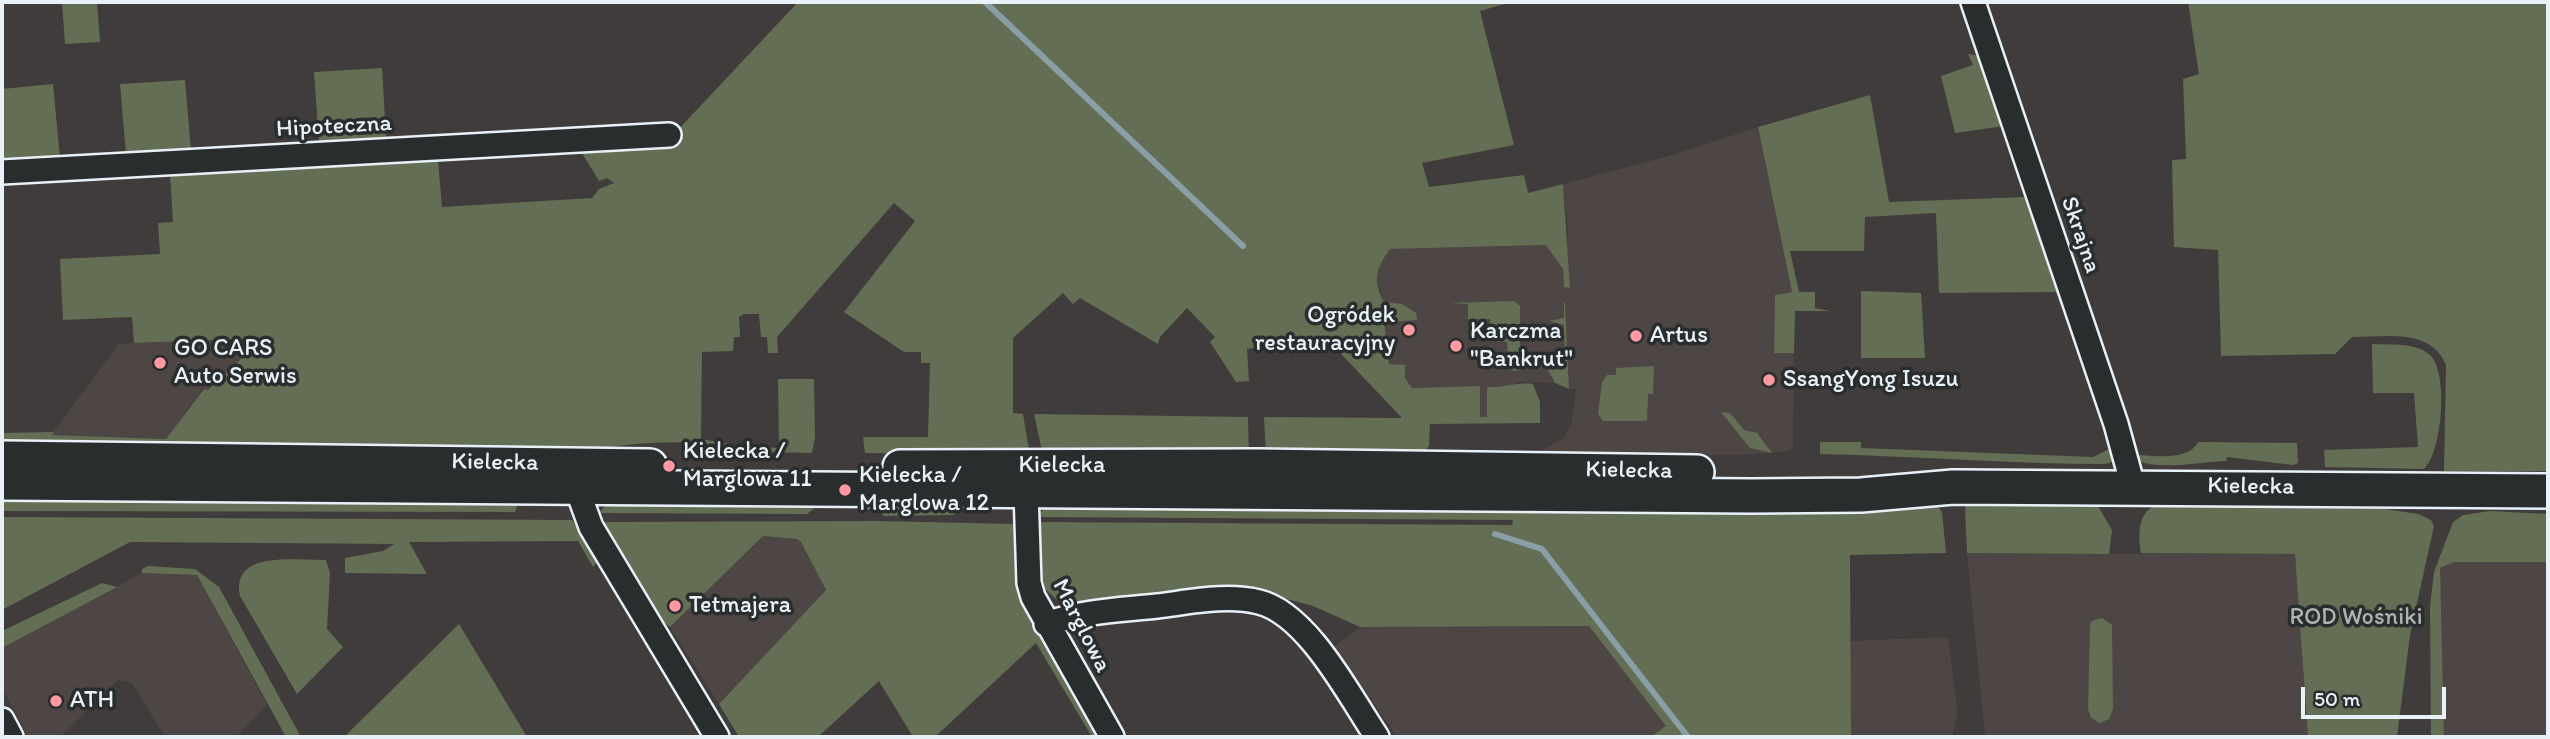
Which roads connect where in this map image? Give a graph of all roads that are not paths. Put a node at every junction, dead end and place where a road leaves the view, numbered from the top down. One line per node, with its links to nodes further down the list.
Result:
1 (1973, 2): 9 (street, Skrajna)
2 (669, 135): 3 (street, Hipoteczna)
3 (2, 172)
4 (2, 458): 5 (main road, Kielecka)
5 (580, 472): 6 (main road, Kielecka); 7 (main road, Kielecka); 14 (street)
6 (1019, 478): 8 (main road, Kielecka); 8 (main road, Kielecka); 11 (street, Marglowa)
7 (2, 483)
8 (1953, 486): 9 (main road, Kielecka)
9 (2133, 486): 10 (main road, Kielecka)
10 (2548, 491)
11 (1046, 624): 15 (street, Marglowa); 16 (street)
12 (2, 720): 13 (street)
13 (11, 737)
14 (717, 737)
15 (1112, 737)
16 (1377, 737)

